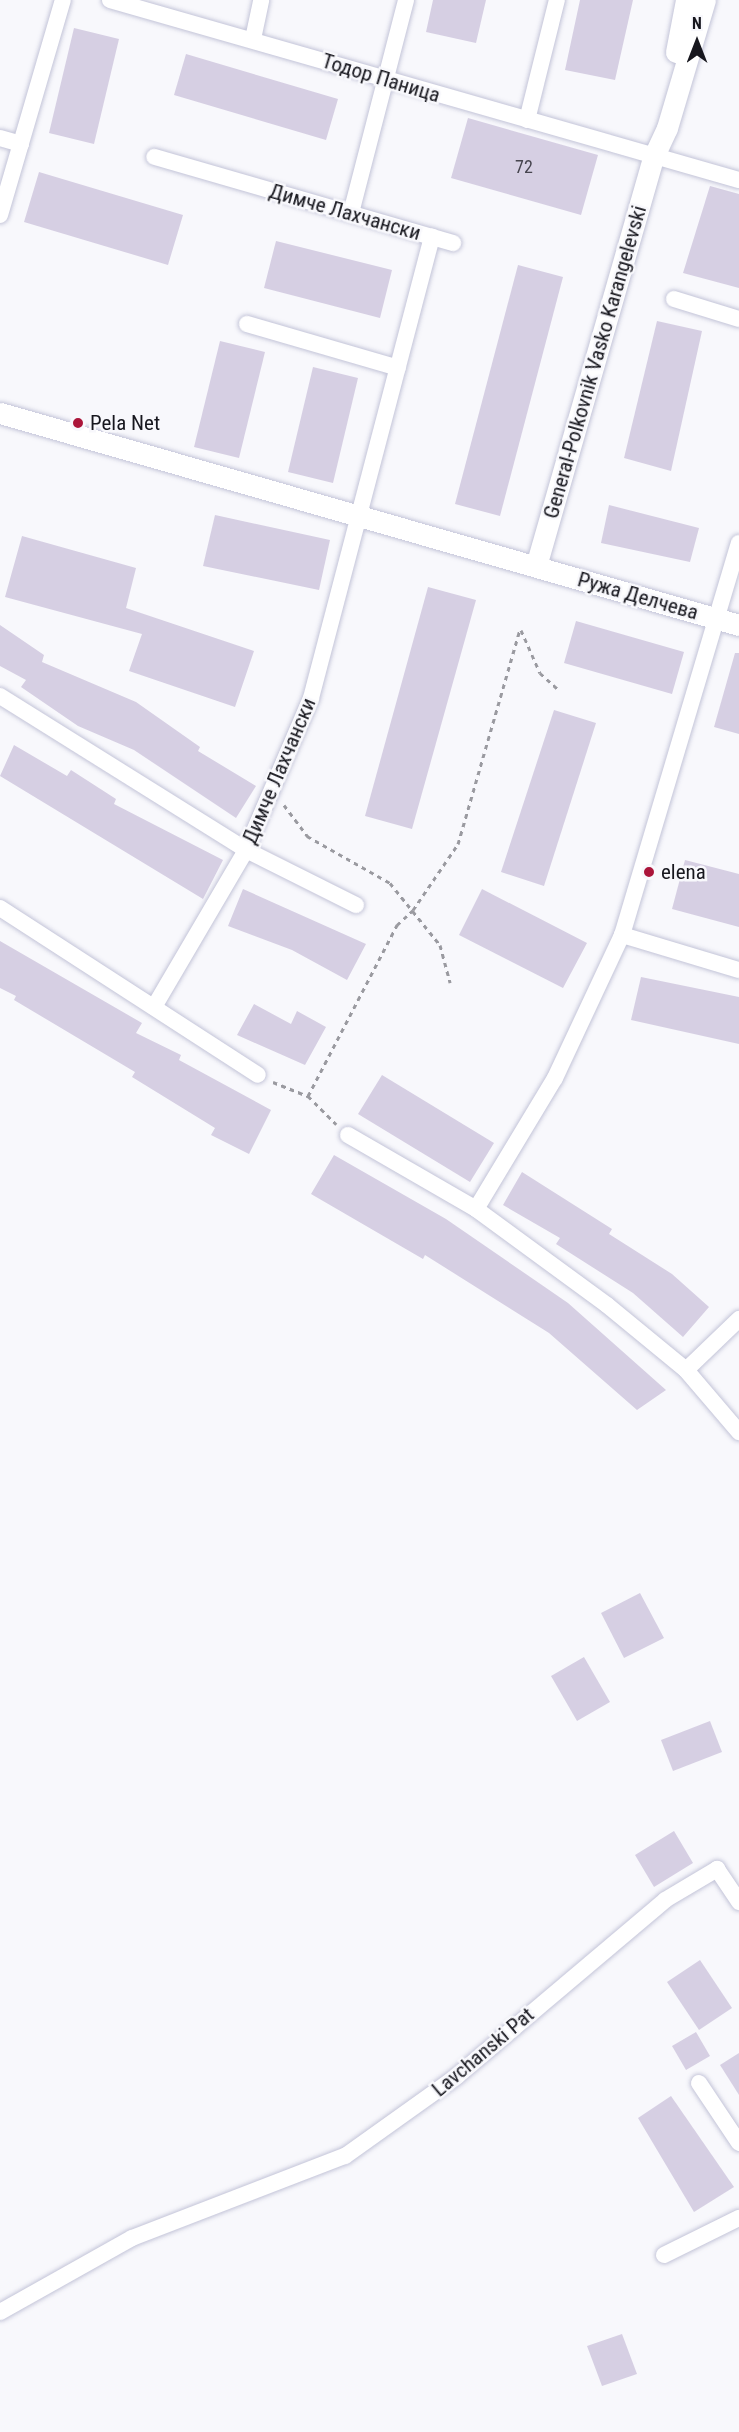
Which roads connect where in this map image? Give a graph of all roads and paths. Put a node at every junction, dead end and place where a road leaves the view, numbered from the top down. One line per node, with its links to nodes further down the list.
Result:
1 (63, 0): 12 (street)
2 (113, 0): 8 (street, Тодор Паница)
3 (261, 0): 8 (street)
4 (406, 0): 9 (street)
5 (557, 0): 10 (street)
6 (686, 0): 14 (street, General-Polkovnik Vasko Karangelevski)
7 (705, 0): 14 (street, General-Polkovnik Vasko Karangelevski)
8 (253, 39): 9 (street, Тодор Паница)
9 (388, 81): 10 (street, Тодор Паница); 16 (street)
10 (526, 120): 14 (street, Тодор Паница)
11 (0, 138): 12 (street)
12 (21, 144): 17 (street)
13 (154, 157): 16 (street, Димче Лахчански)
14 (653, 158): 15 (street, Тодор Паница); 27 (street, General-Polkovnik Vasko Karangelevski)
15 (739, 180)
16 (351, 213): 18 (street, Димче Лахчански)
17 (0, 215)
18 (432, 237): 19 (street); 23 (street, Димче Лахчански)
19 (453, 243)
20 (674, 299): 21 (street)
21 (739, 319)
22 (247, 324): 23 (street)
23 (398, 368): 25 (street, Димче Лахчански)
24 (0, 413): 25 (street)
25 (360, 516): 27 (street); 32 (street, Димче Лахчански)
26 (739, 543): 28 (street)
27 (536, 566): 28 (street, Ружа Делчева)
28 (717, 619): 29 (street, Ружа Делчева); 37 (street)
29 (739, 625)
30 (558, 689): 36 (path)
31 (0, 696): 33 (street)
32 (272, 790): 33 (street, Димче Лахчански); 36 (path)
33 (246, 850): 34 (street); 40 (street, Димче Лахчански)
34 (356, 905)
35 (0, 908): 40 (street)
36 (413, 910): 39 (path); 42 (path)
37 (622, 935): 38 (street); 44 (street)
38 (739, 970)
39 (450, 983)
40 (154, 1007): 41 (street)
41 (258, 1075): 42 (path)
42 (308, 1096): 43 (path)
43 (348, 1135): 44 (street)
44 (476, 1209): 46 (street)
45 (739, 1320): 46 (street)
46 (686, 1370): 47 (street)
47 (739, 1432)
48 (739, 1902): 53 (street, Lavchanski Pat)
49 (699, 2083): 50 (street)
50 (739, 2143)
51 (739, 2218): 52 (street)
52 (664, 2255)
53 (0, 2312)

